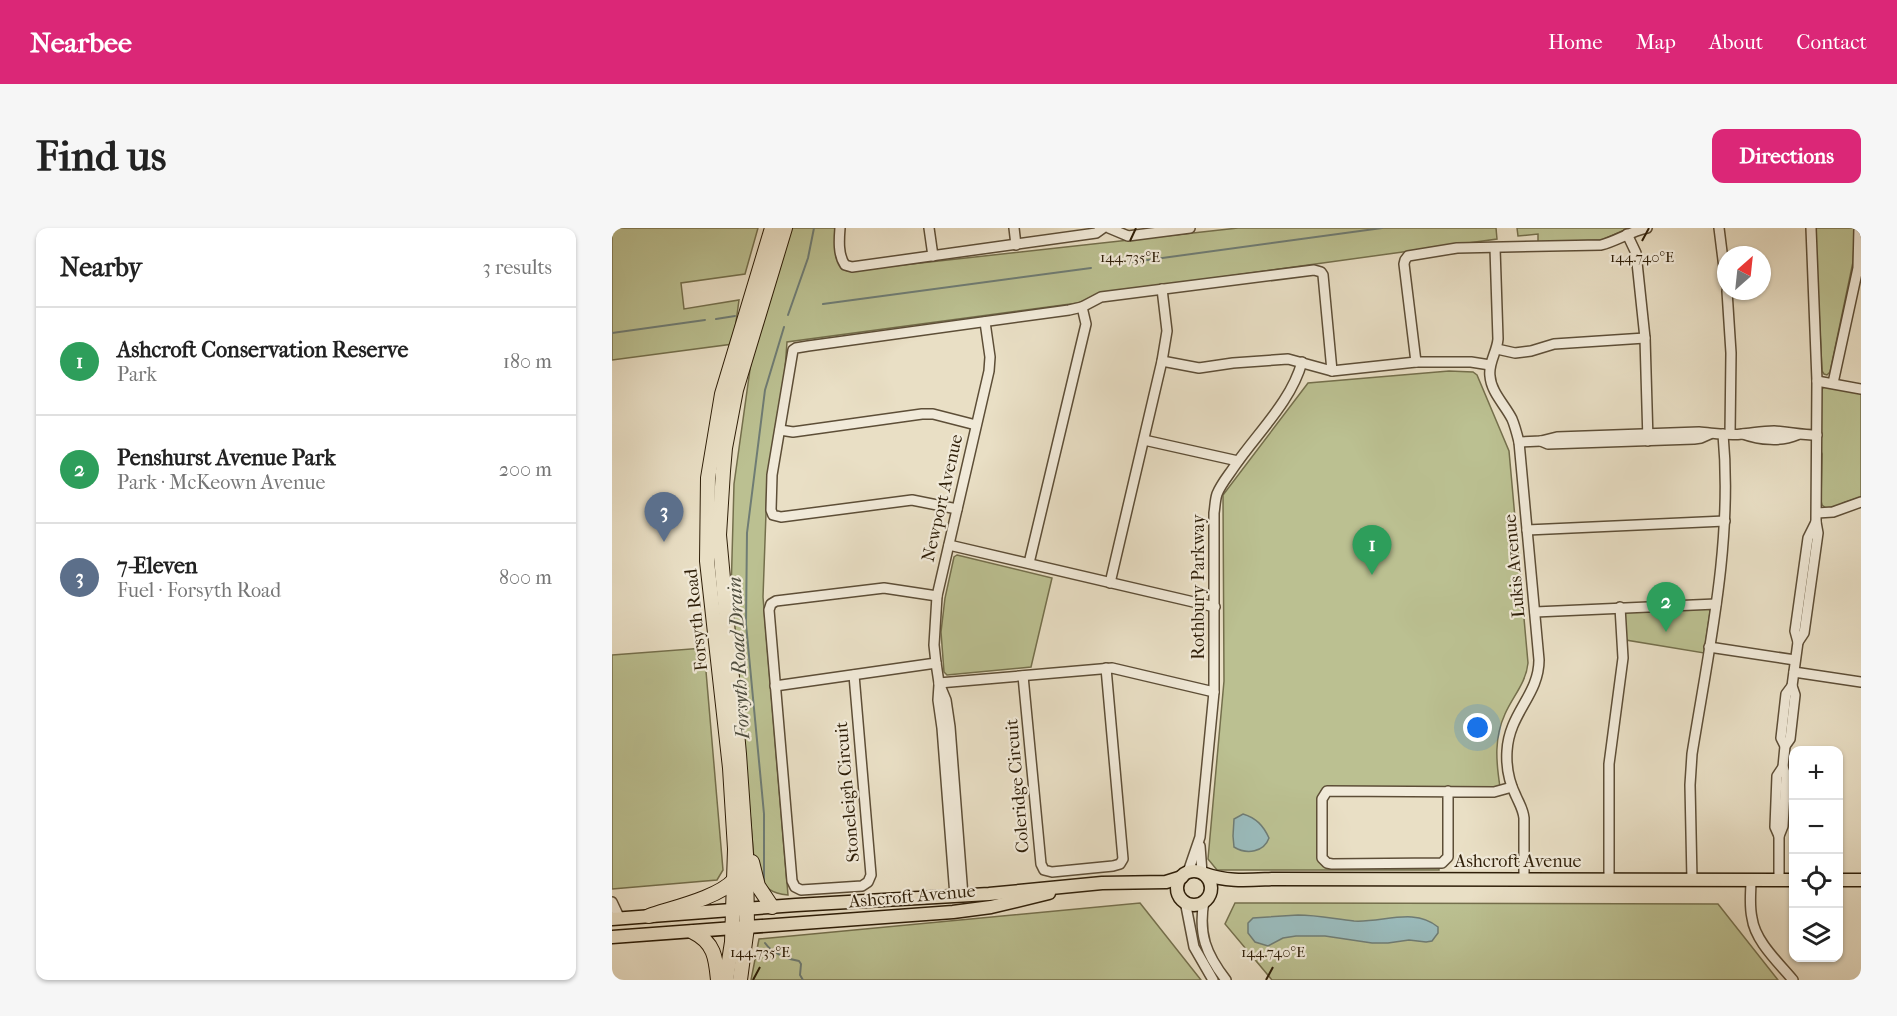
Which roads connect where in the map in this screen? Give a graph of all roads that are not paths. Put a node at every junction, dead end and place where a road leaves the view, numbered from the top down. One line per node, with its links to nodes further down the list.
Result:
1 (772, 228): 24 (highway, Forsyth Road)
2 (785, 228): 24 (highway, Forsyth Road)
3 (840, 228): 17 (street)
4 (929, 228): 17 (street)
5 (1014, 228): 14 (street)
6 (1103, 228): 14 (street)
7 (1109, 228): 8 (street)
8 (1190, 228)
9 (1647, 228): 13 (street)
10 (1719, 228): 15 (street)
11 (1811, 228): 30 (street)
12 (1859, 228): 31 (street)
13 (1627, 234): 16 (street); 22 (street)
14 (1016, 245): 17 (street)
15 (1721, 246)
16 (1495, 248): 23 (street); 27 (street)
17 (933, 256)
18 (1162, 290): 20 (street); 25 (street); 29 (street)
19 (1728, 300): 35 (street)
20 (1082, 307): 21 (street); 49 (street)
21 (985, 321): 33 (street, Newport Avenue); 34 (street)
22 (1645, 338): 23 (street); 37 (street)
23 (1497, 349): 28 (street)
24 (738, 359): 40 (highway, Forsyth Road); 41 (highway, Forsyth Road)
25 (1162, 361): 26 (street); 38 (street)
26 (1302, 362): 29 (street); 42 (street, Rothbury Parkway)
27 (1416, 362): 28 (street); 29 (street)
28 (1490, 365): 39 (street, Lukis Avenue)
29 (1332, 371)
30 (1817, 381): 31 (street); 36 (street)
31 (1833, 383): 32 (street)
32 (1861, 389)
33 (976, 425): 34 (street); 44 (street, Newport Avenue)
34 (780, 430): 44 (street)
35 (1726, 434): 36 (street); 37 (street); 46 (street)
36 (1817, 435): 45 (street)
37 (1648, 437): 39 (street)
38 (1144, 440): 42 (street); 50 (street)
39 (1519, 442): 47 (street, Lukis Avenue)
40 (725, 448): 41 (highway); 69 (highway, Forsyth Road)
41 (711, 458): 75 (highway, Forsyth Road)
42 (1238, 461): 53 (street, Rothbury Parkway)
43 (1861, 502): 45 (street)
44 (957, 509): 48 (street, Newport Avenue)
45 (1817, 518): 57 (street)
46 (1725, 521): 47 (street); 52 (street)
47 (1527, 530): 55 (street, Lukis Avenue)
48 (949, 545): 49 (street); 51 (street, Newport Avenue)
49 (1029, 563): 50 (street)
50 (1110, 583): 53 (street)
51 (937, 596): 58 (street, Newport Avenue); 65 (street, Stoneleigh Circuit)
52 (1716, 604): 54 (street); 56 (street)
53 (1215, 607): 66 (street, Rothbury Parkway)
54 (1620, 607): 55 (street); 77 (street)
55 (1535, 612): 67 (street, Lukis Avenue)
56 (1709, 647): 57 (street); 78 (street)
57 (1795, 660): 60 (street)
58 (936, 663): 61 (street); 64 (street, Newport Avenue)
59 (1106, 668): 62 (street); 62 (street, Coleridge Circuit); 66 (street)
60 (1794, 672): 63 (street); 73 (street)
61 (854, 675): 65 (street); 65 (street, Stoneleigh Circuit)
62 (1023, 676): 64 (street)
63 (1861, 682)
64 (939, 683): 85 (street, Newport Avenue)
65 (775, 686)
66 (1214, 692): 70 (street, Rothbury Parkway)
67 (1512, 787): 68 (street); 76 (street, Lukis Avenue)
68 (1448, 791): 68 (street)
69 (744, 821): 89 (highway); 90 (highway, Forsyth Road)
70 (1200, 837): 71 (street, Rothbury Parkway); 72 (street, Rothbury Parkway)
71 (1203, 874): 72 (main road); 82 (main road, Ashcroft Avenue); 86 (main road)
72 (1185, 875): 83 (main road, Ashcroft Avenue); 87 (main road)
73 (1779, 879): 74 (main road, Ashcroft Avenue); 79 (main road, Ashcroft Avenue)
74 (1789, 879)
75 (734, 880): 90 (highway, Forsyth Road); 92 (highway)
76 (1524, 880): 77 (main road, Ashcroft Avenue); 82 (main road, Ashcroft Avenue)
77 (1609, 880): 78 (main road, Ashcroft Avenue)
78 (1692, 880): 79 (main road, Ashcroft Avenue)
79 (1751, 880): 103 (street)
80 (1843, 880): 81 (main road)
81 (1861, 880)
82 (1242, 881): 86 (main road, Ashcroft Avenue)
83 (1134, 883): 84 (main road, Ashcroft Avenue); 87 (main road, Ashcroft Avenue)
84 (1078, 885): 85 (main road, Ashcroft Avenue); 91 (main road, Ashcroft Avenue)
85 (959, 896): 89 (main road, Ashcroft Avenue); 91 (main road)
86 (1208, 897): 87 (main road); 102 (street)
87 (1182, 898): 101 (street)
88 (612, 902): 93 (street)
89 (772, 907): 90 (main road, Ashcroft Avenue)
90 (740, 909): 92 (main road, Ashcroft Avenue); 94 (highway, Forsyth Road); 95 (highway, Forsyth Road)
91 (977, 909): 94 (main road, Ashcroft Avenue)
92 (649, 916): 93 (main road, Ashcroft Avenue)
93 (616, 919)
94 (747, 927): 95 (main road, Ashcroft Avenue); 100 (highway, Forsyth Road)
95 (732, 928): 96 (main road, Ashcroft Avenue); 99 (highway, Forsyth Road)
96 (693, 932): 97 (main road, Ashcroft Avenue); 98 (highway)
97 (612, 937)
98 (718, 980)
99 (726, 980)
100 (740, 980)
101 (1213, 980)
102 (1226, 980)
103 (1793, 980)

